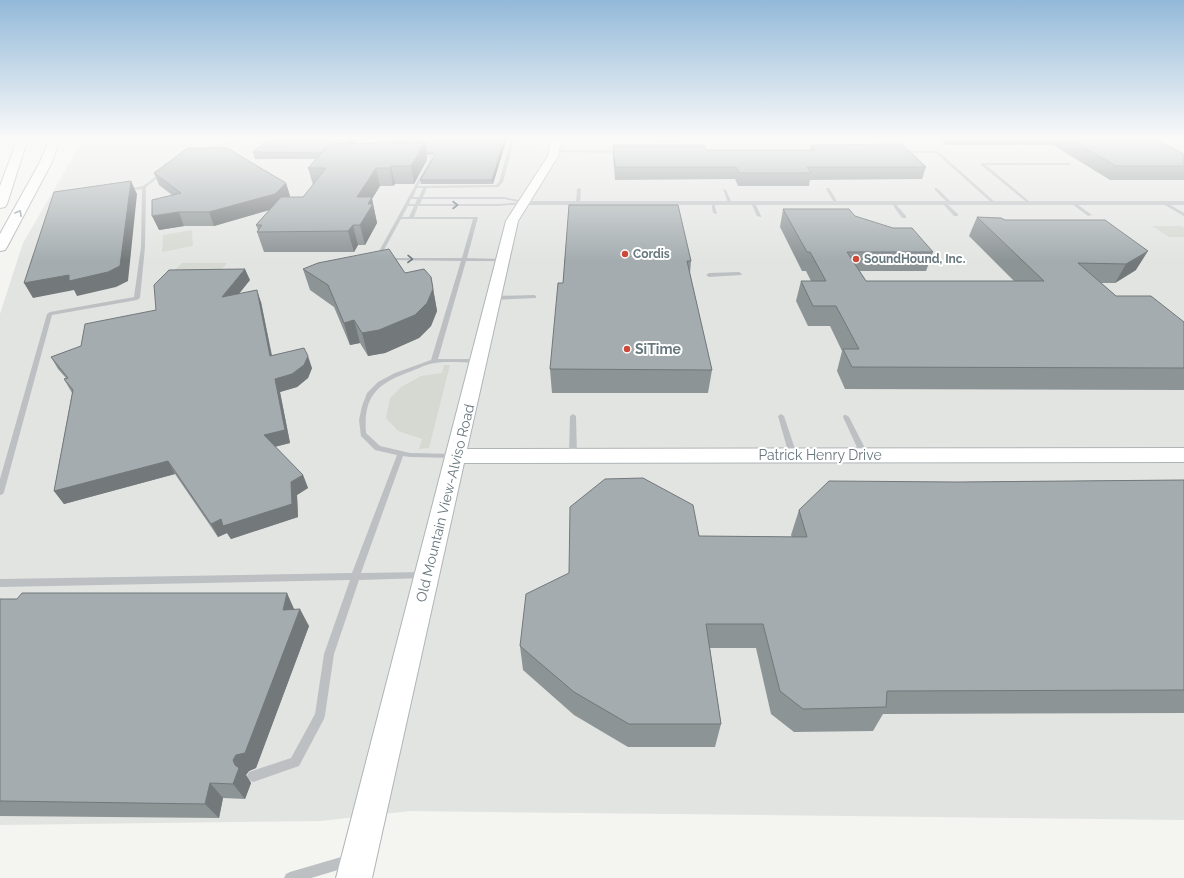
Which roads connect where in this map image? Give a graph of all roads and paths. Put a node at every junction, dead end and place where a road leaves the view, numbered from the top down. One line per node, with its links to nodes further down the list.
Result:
1 (9, 179): 32 (highway)
2 (37, 179): 43 (highway, one-way to 2)
3 (154, 179): 9 (lane)
4 (420, 179): 10 (lane)
5 (501, 179): 11 (lane)
6 (538, 179): 19 (street, Old Mountain View-Alviso Road)
7 (967, 179): 27 (lane)
8 (1000, 179): 28 (lane)
9 (144, 187): 15 (lane); 61 (lane)
10 (416, 187): 11 (lane); 17 (lane)
11 (425, 187): 18 (lane)
12 (579, 189): 20 (lane)
13 (828, 189): 24 (lane)
14 (936, 189): 26 (lane)
15 (121, 190)
16 (724, 190): 22 (lane)
17 (410, 198): 18 (lane); 33 (lane)
18 (420, 198): 19 (lane); 34 (lane)
19 (523, 203): 20 (street); 34 (lane, one-way to 19); 45 (street, Old Mountain View-Alviso Road)
20 (578, 203): 21 (street)
21 (712, 203): 22 (street); 35 (lane)
22 (730, 203): 23 (street)
23 (753, 203): 24 (street); 39 (lane)
24 (836, 203): 25 (street)
25 (893, 203): 26 (street); 40 (lane)
26 (947, 203): 27 (street); 36 (lane)
27 (994, 203): 28 (street)
28 (1029, 203): 29 (street)
29 (1073, 203): 30 (street); 37 (lane)
30 (1164, 203): 31 (street); 38 (lane)
31 (1184, 203)
32 (0, 204)
33 (406, 205): 34 (lane); 41 (lane)
34 (416, 205): 42 (lane)
35 (715, 213)
36 (956, 215)
37 (1090, 215)
38 (1184, 215)
39 (759, 216)
40 (904, 217)
41 (399, 218): 42 (lane); 44 (lane, one-way to 44)
42 (410, 218): 44 (lane)
43 (0, 247)
44 (463, 259): 45 (lane); 50 (lane)
45 (502, 260): 49 (street, Old Mountain View-Alviso Road)
46 (739, 274): 47 (lane)
47 (709, 275)
48 (534, 297): 49 (lane)
49 (493, 298): 51 (street, Old Mountain View-Alviso Road)
50 (434, 361): 51 (lane); 55 (lane)
51 (478, 361): 59 (street, Old Mountain View-Alviso Road)
52 (573, 416): 56 (lane)
53 (781, 416): 57 (lane)
54 (846, 417): 60 (lane)
55 (400, 453): 59 (lane); 63 (lane)
56 (573, 455): 57 (street, Patrick Henry Drive); 59 (street, Patrick Henry Drive)
57 (793, 455): 60 (street, Patrick Henry Drive)
58 (1184, 455): 60 (street, Patrick Henry Drive)
59 (456, 456): 62 (street, Old Mountain View-Alviso Road)
60 (865, 456)
61 (0, 492)
62 (428, 574): 63 (lane); 66 (street, Old Mountain View-Alviso Road)
63 (356, 575): 64 (lane); 65 (lane)
64 (0, 582)
65 (253, 776)
66 (356, 868): 67 (lane)
67 (290, 878)

